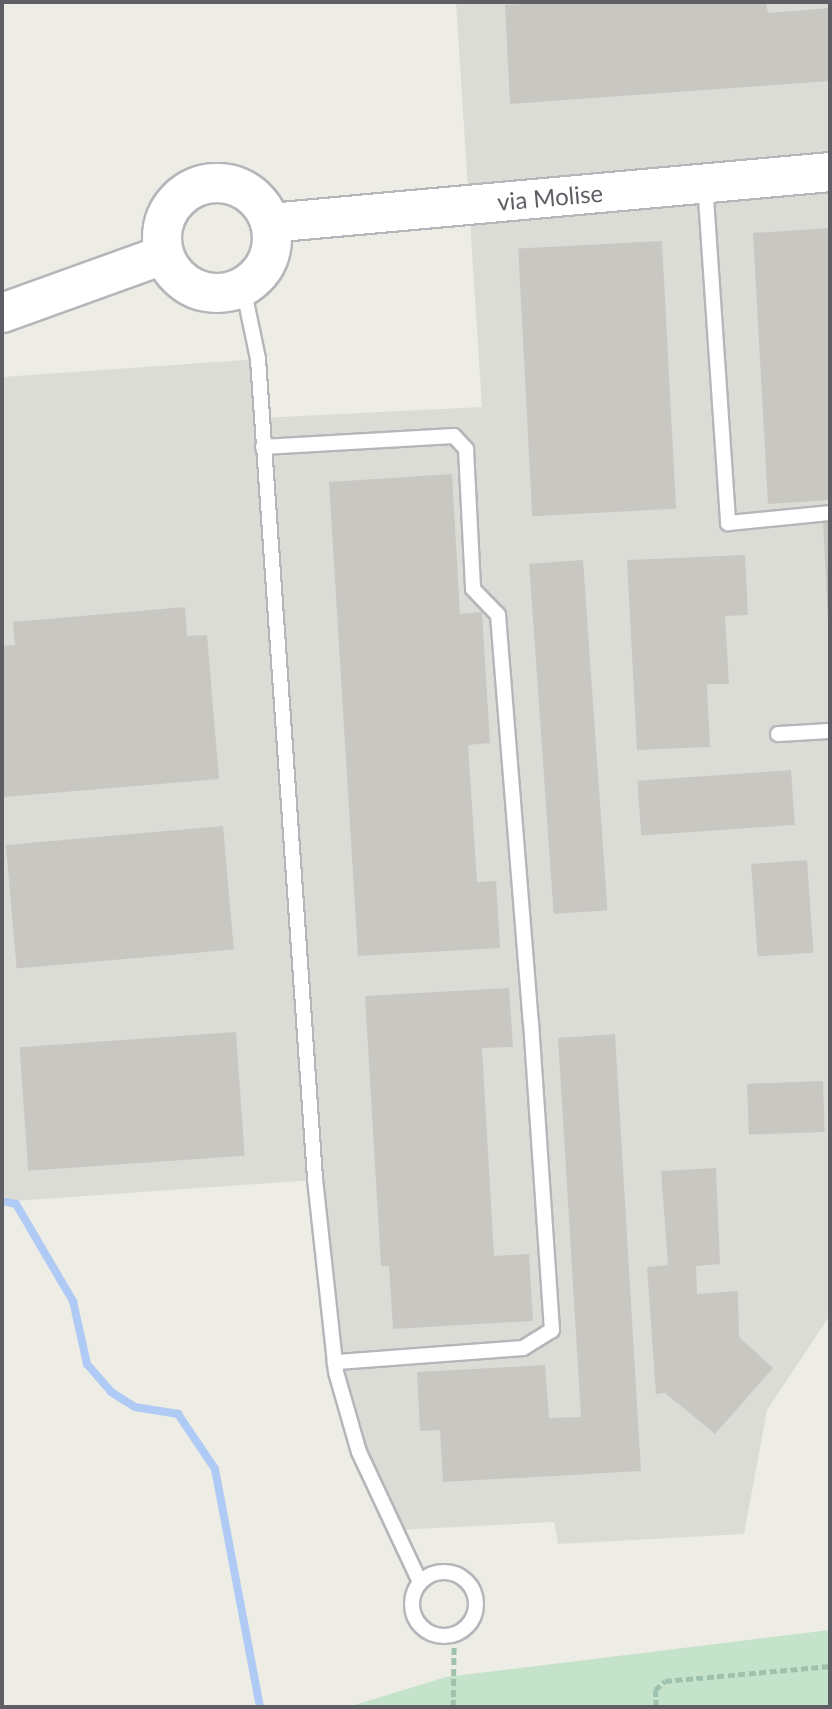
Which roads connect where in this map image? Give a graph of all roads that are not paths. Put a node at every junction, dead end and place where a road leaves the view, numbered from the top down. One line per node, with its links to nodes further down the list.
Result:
1 (830, 172): 2 (main road, via Molise)
2 (705, 179): 3 (main road, via Molise); 8 (lane)
3 (270, 223): 4 (main road); 5 (main road)
4 (163, 255): 5 (main road); 6 (main road)
5 (243, 287): 7 (lane)
6 (2, 313)
7 (263, 447): 11 (lane); 11 (lane)
8 (830, 513)
9 (830, 731): 10 (lane)
10 (778, 734)
11 (335, 1362): 12 (lane)
12 (420, 1583): 12 (lane)

